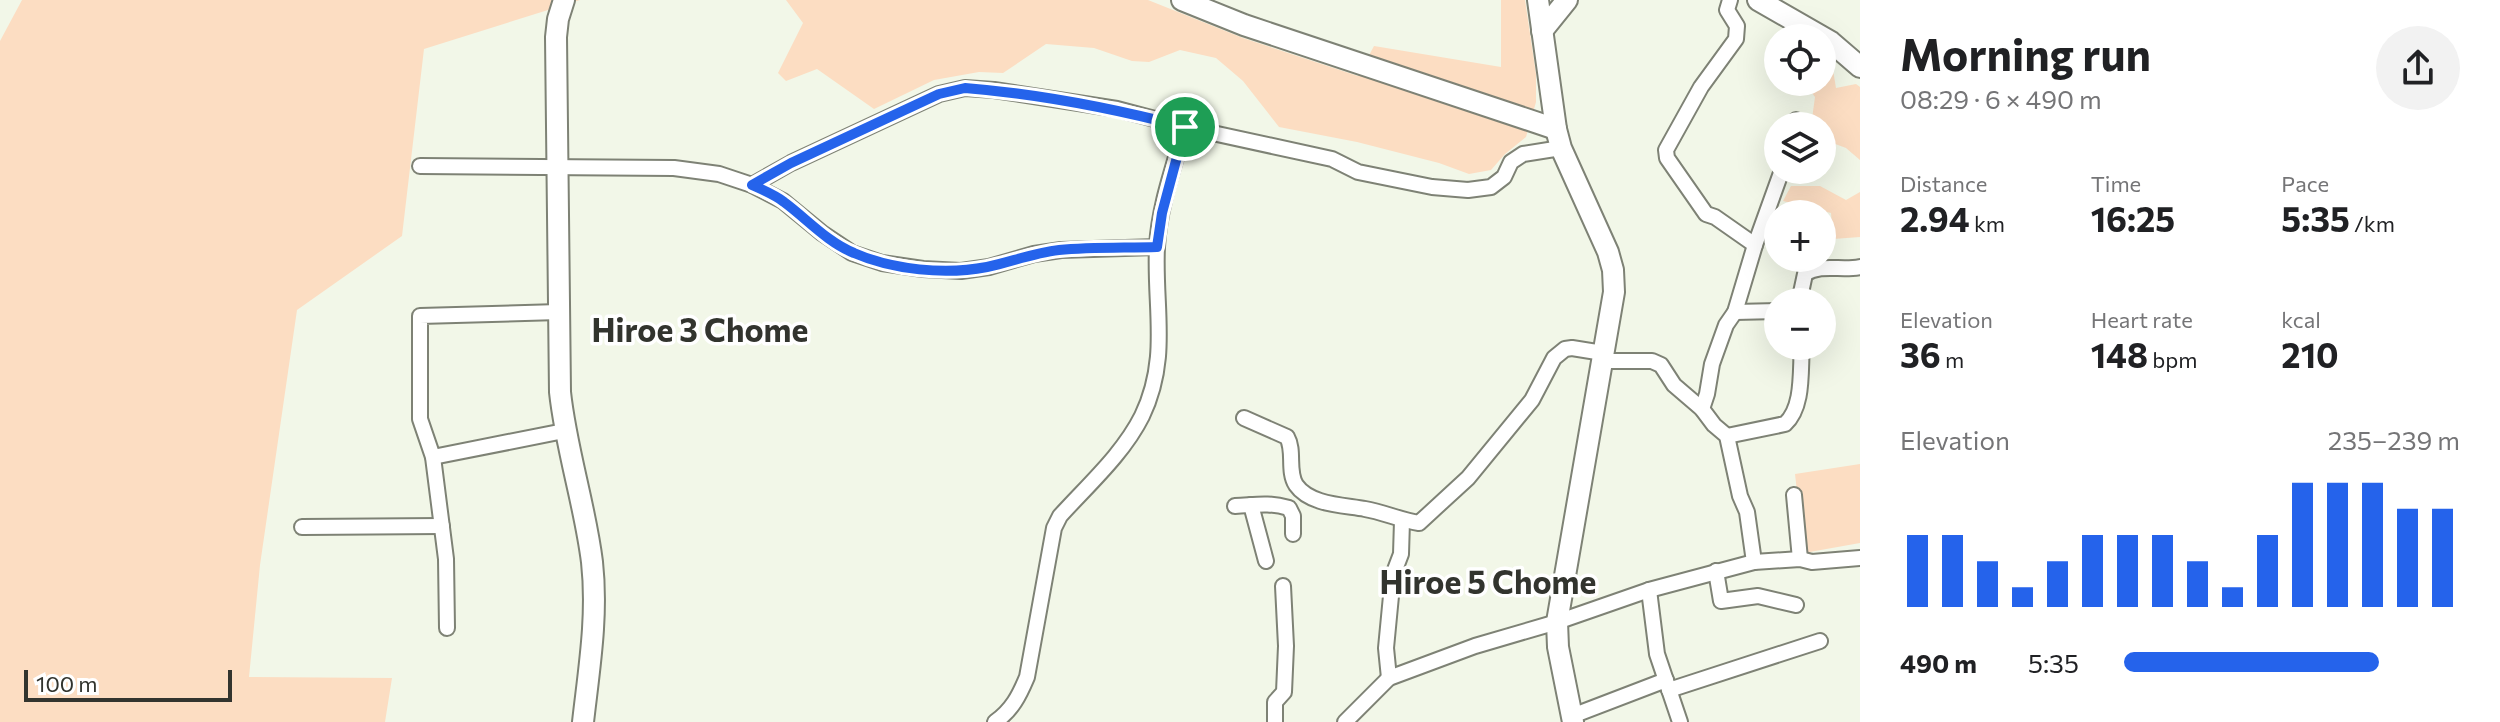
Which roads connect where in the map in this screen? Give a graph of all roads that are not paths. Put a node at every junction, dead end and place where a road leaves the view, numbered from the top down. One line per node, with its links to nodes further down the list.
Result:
1 (564, 0): 12 (street)
2 (1182, 0): 10 (street)
3 (1538, 0): 7 (street)
4 (1567, 0): 7 (street)
5 (1730, 0): 15 (street)
6 (1758, 0): 8 (street)
7 (1542, 31): 10 (street)
8 (1860, 67)
9 (1185, 127): 10 (street); 14 (street); 16 (street)
10 (1559, 138): 22 (street)
11 (420, 166): 12 (street)
12 (558, 167): 14 (street); 20 (street)
13 (1777, 184): 15 (street)
14 (752, 185): 16 (street)
15 (1755, 245): 21 (street)
16 (1157, 247): 53 (street)
17 (1860, 267): 18 (street)
18 (1802, 288)
19 (1764, 311): 21 (street)
20 (559, 312): 26 (street); 28 (street)
21 (1735, 312): 24 (street)
22 (1602, 357): 24 (street); 34 (street); 46 (street)
23 (1801, 360): 27 (street)
24 (1702, 409): 27 (street)
25 (1244, 418): 29 (street)
26 (564, 431): 28 (street); 52 (street)
27 (1727, 436): 41 (street)
28 (433, 457): 35 (street)
29 (1305, 493): 33 (street); 34 (street)
30 (1794, 495): 39 (street)
31 (1251, 505): 32 (street); 33 (street); 40 (street)
32 (1235, 506)
33 (1289, 508): 37 (street)
34 (1402, 521): 49 (street)
35 (442, 526): 36 (street); 47 (street)
36 (302, 527)
37 (1293, 534)
38 (1860, 558): 39 (street)
39 (1800, 559): 41 (street)
40 (1266, 561)
41 (1754, 562): 42 (street)
42 (1716, 571): 44 (street); 45 (street)
43 (1283, 586): 54 (street)
44 (1649, 590): 46 (street); 50 (street)
45 (1796, 605)
46 (1557, 622): 49 (street); 51 (street)
47 (447, 628)
48 (1820, 641): 50 (street)
49 (1389, 678): 55 (street)
50 (1668, 685): 51 (street); 56 (street)
51 (1572, 719)
52 (583, 722)
53 (995, 722)
54 (1275, 722)
55 (1345, 722)
56 (1680, 722)

